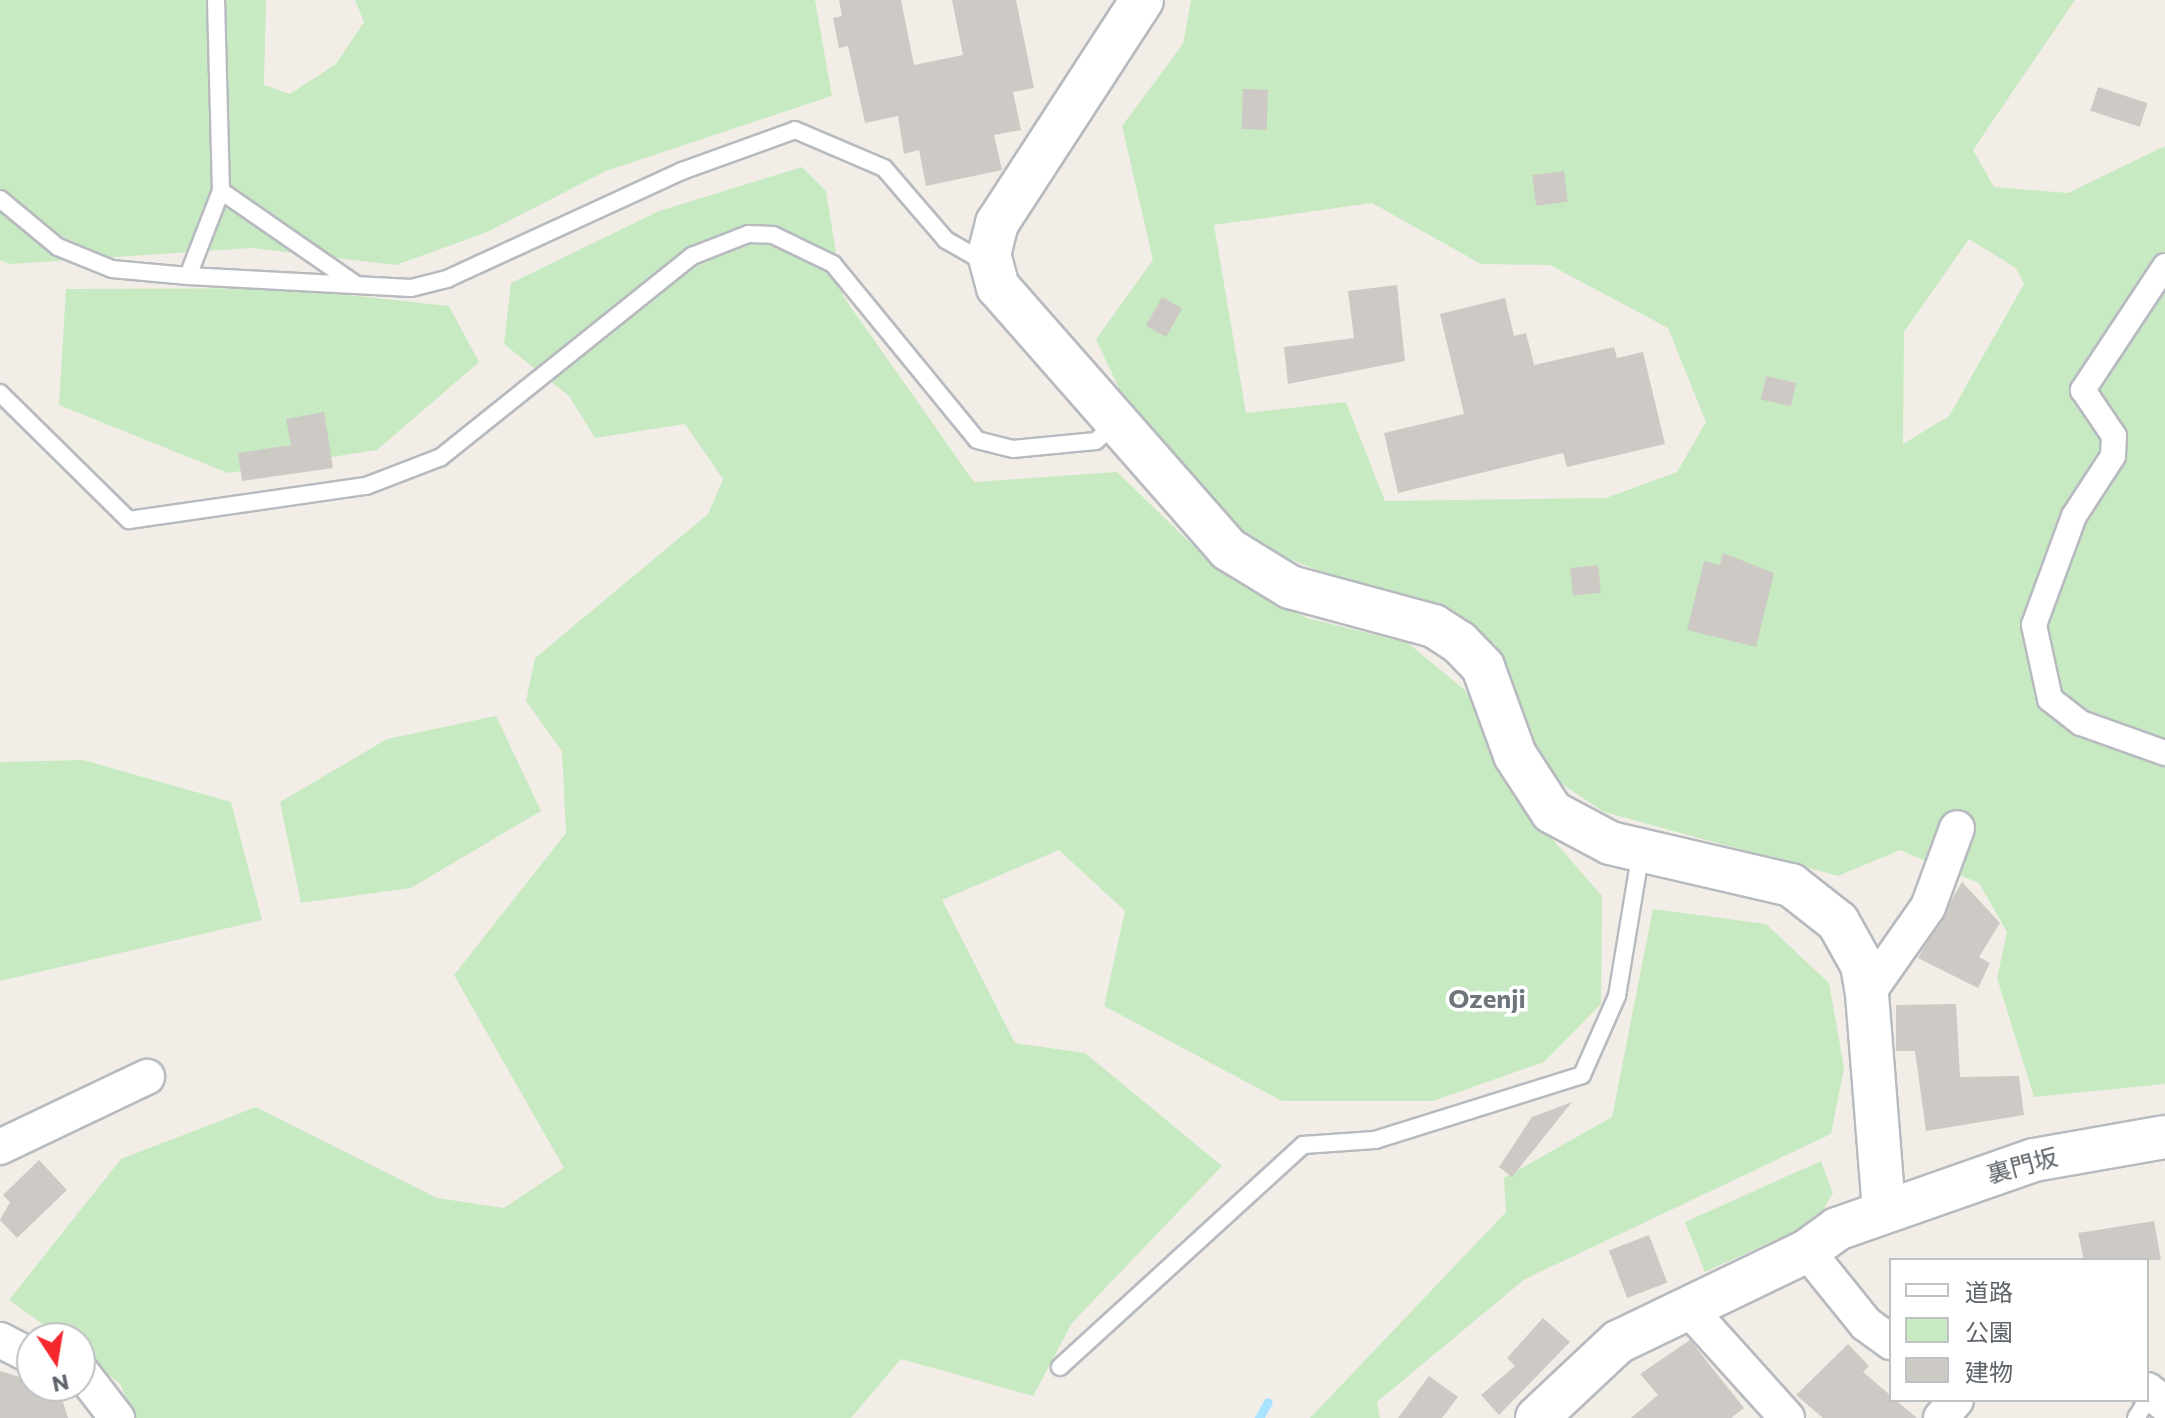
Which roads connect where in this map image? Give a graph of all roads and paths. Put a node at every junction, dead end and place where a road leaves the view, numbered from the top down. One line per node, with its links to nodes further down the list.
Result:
1 (216, 0): 3 (lane)
2 (1142, 0): 5 (street)
3 (221, 191): 7 (lane); 8 (lane)
4 (0, 199): 7 (lane)
5 (991, 266): 8 (lane); 10 (street)
6 (2165, 266): 11 (street)
7 (188, 276): 8 (lane)
8 (356, 284)
9 (0, 393): 10 (lane)
10 (1114, 424): 13 (street)
11 (2165, 753)
12 (1957, 828): 14 (street)
13 (1641, 850): 14 (street); 22 (lane)
14 (1867, 994): 18 (street)
15 (147, 1077): 17 (street)
16 (2165, 1137): 18 (street, 裏門坂)
17 (0, 1147)
18 (1884, 1211): 19 (street, 裏門坂)
19 (1807, 1251): 20 (street, 裏門坂); 21 (street)
20 (1688, 1308): 26 (street, 裏門坂); 27 (street)
21 (1889, 1341)
22 (1060, 1367)
23 (96, 1391): 25 (street)
24 (1954, 1402): 28 (street)
25 (117, 1418)
26 (1537, 1418)
27 (1787, 1418)
28 (1941, 1418)

